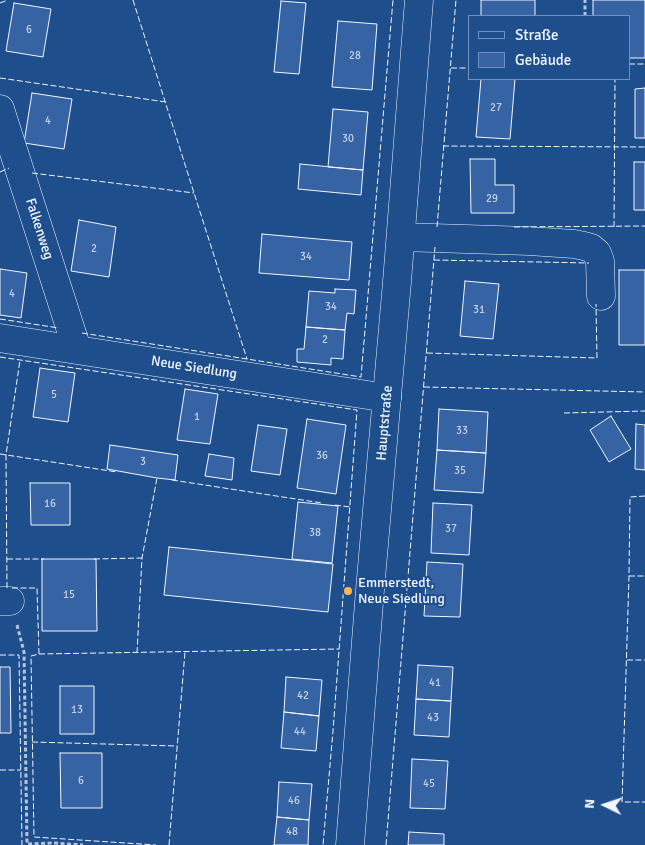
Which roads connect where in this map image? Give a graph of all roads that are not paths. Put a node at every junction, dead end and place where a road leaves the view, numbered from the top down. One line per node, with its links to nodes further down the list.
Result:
1 (419, 0): 3 (main road, Hauptstraße)
2 (0, 108): 6 (main road, Falkenweg)
3 (401, 237): 4 (main road); 7 (main road, Hauptstraße)
4 (601, 296)
5 (0, 338): 6 (main road, Neue Siedlung)
6 (77, 349): 7 (main road, Neue Siedlung)
7 (387, 398): 8 (main road, Hauptstraße)
8 (350, 845)

